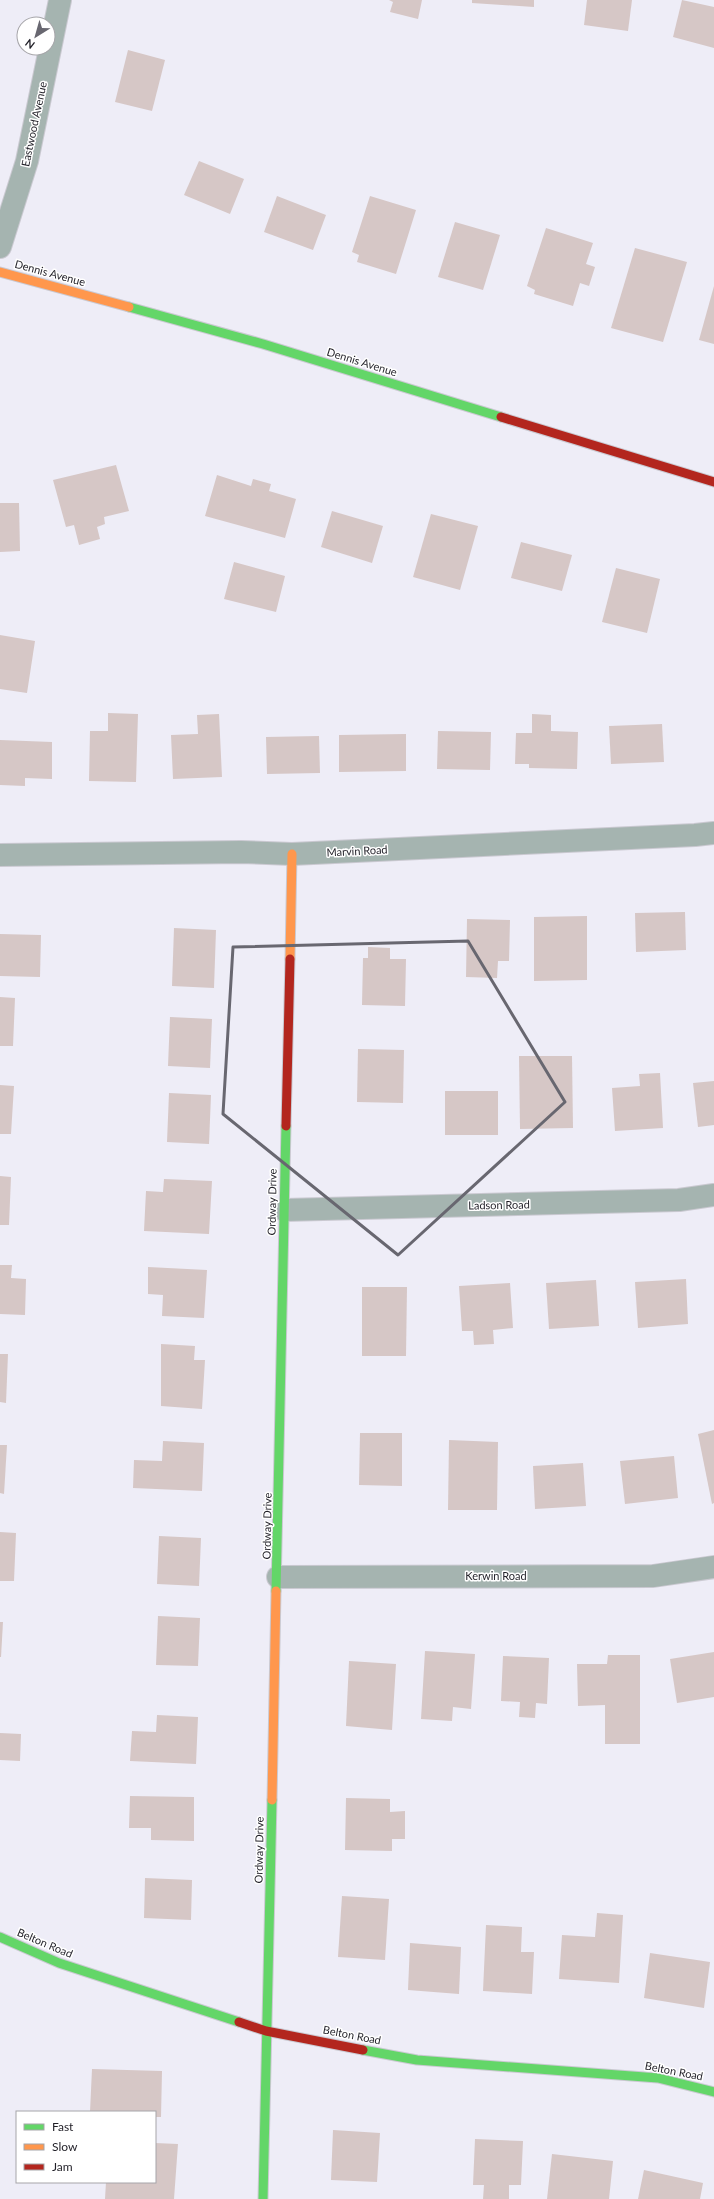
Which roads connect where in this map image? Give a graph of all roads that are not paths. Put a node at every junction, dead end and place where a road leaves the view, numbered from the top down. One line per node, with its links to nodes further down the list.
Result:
1 (60, 0): 2 (street, Eastwood Avenue)
2 (0, 247)
3 (0, 272): 4 (street, Dennis Avenue)
4 (714, 482)
5 (714, 833): 6 (street, Marvin Road)
6 (292, 854): 7 (street, Marvin Road); 9 (street, Ordway Drive)
7 (0, 855)
8 (714, 1195): 9 (street, Ladson Road)
9 (284, 1210): 11 (street, Ordway Drive)
10 (714, 1567): 11 (street, Kerwin Road)
11 (278, 1577): 13 (street, Ordway Drive)
12 (0, 1937): 13 (street, Belton Road)
13 (266, 2031): 14 (street, Belton Road); 15 (street, Ordway Drive)
14 (714, 2092)
15 (263, 2199)

